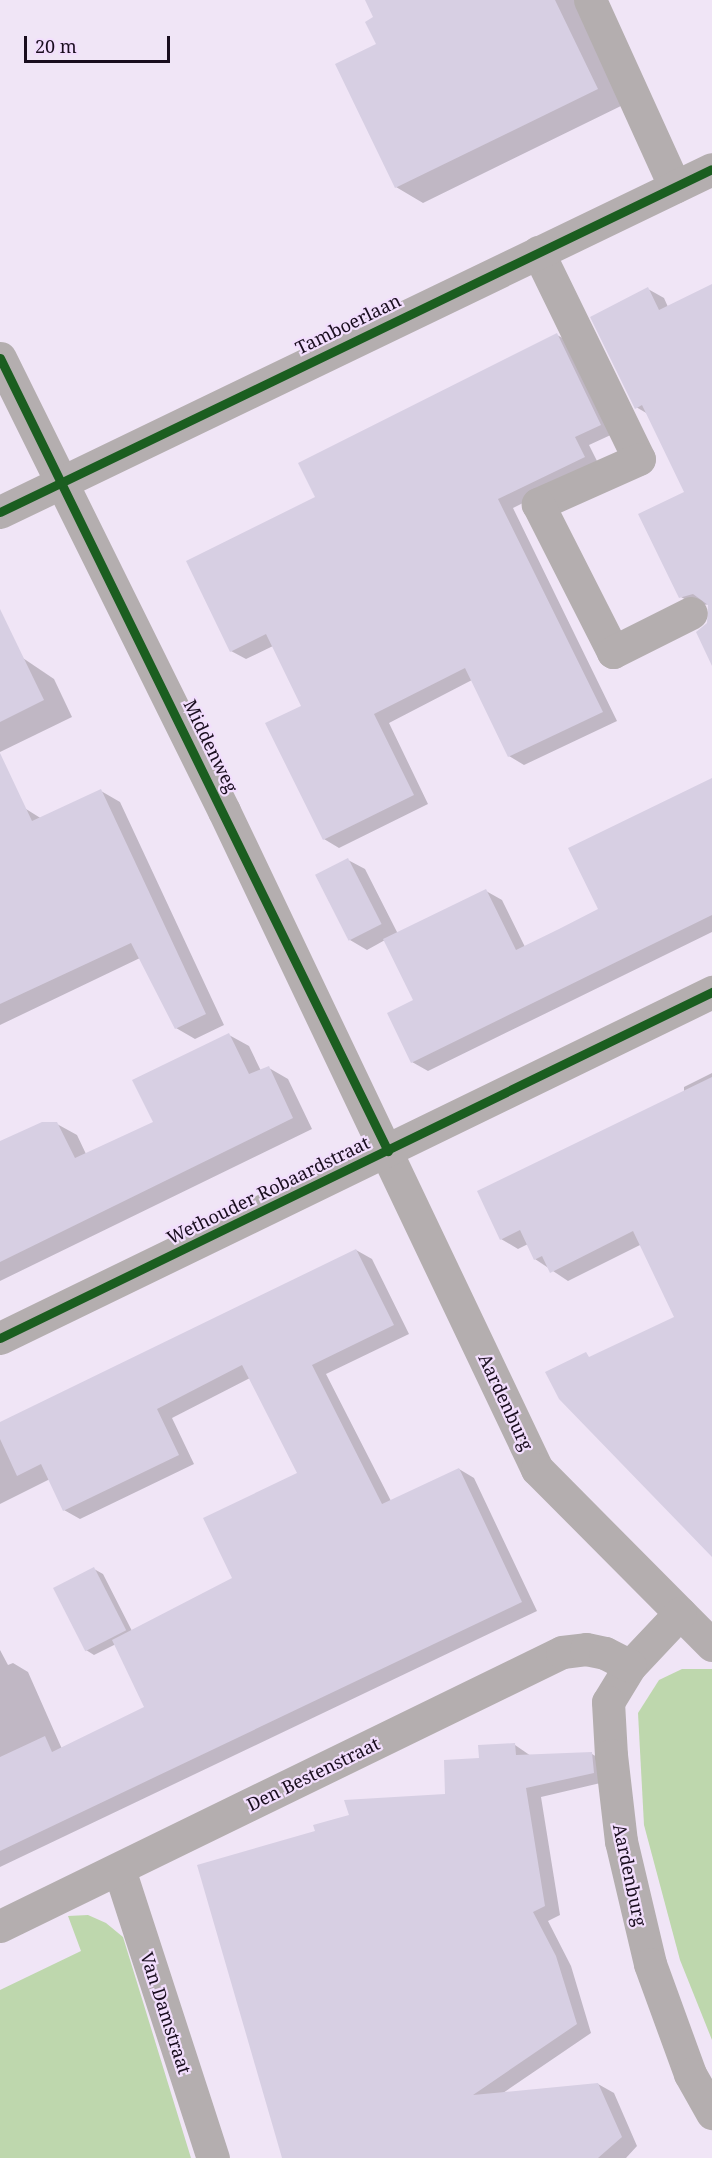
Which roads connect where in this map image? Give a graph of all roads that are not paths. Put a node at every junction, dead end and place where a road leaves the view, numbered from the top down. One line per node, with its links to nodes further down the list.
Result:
1 (590, 0): 3 (street)
2 (712, 168): 3 (street, Tamboerlaan)
3 (675, 187): 4 (street, Tamboerlaan)
4 (538, 252): 6 (street, Tamboerlaan); 8 (street)
5 (0, 358): 6 (street, Middenweg)
6 (61, 481): 7 (street, Tamboerlaan); 10 (street, Middenweg)
7 (0, 512)
8 (691, 613)
9 (712, 992): 10 (street, Wethouder Robaardstraat)
10 (388, 1151): 11 (street, Wethouder Robaardstraat); 12 (street, Aardenburg)
11 (0, 1338)
12 (680, 1613): 13 (street, Aardenburg); 14 (street, Aardenburg)
13 (712, 1645)
14 (630, 1666): 15 (street, Den Bestenstraat); 17 (street, Aardenburg)
15 (119, 1869): 16 (street, Den Bestenstraat); 18 (street, Van Damstraat)
16 (0, 1926)
17 (712, 2113)
18 (213, 2158)

